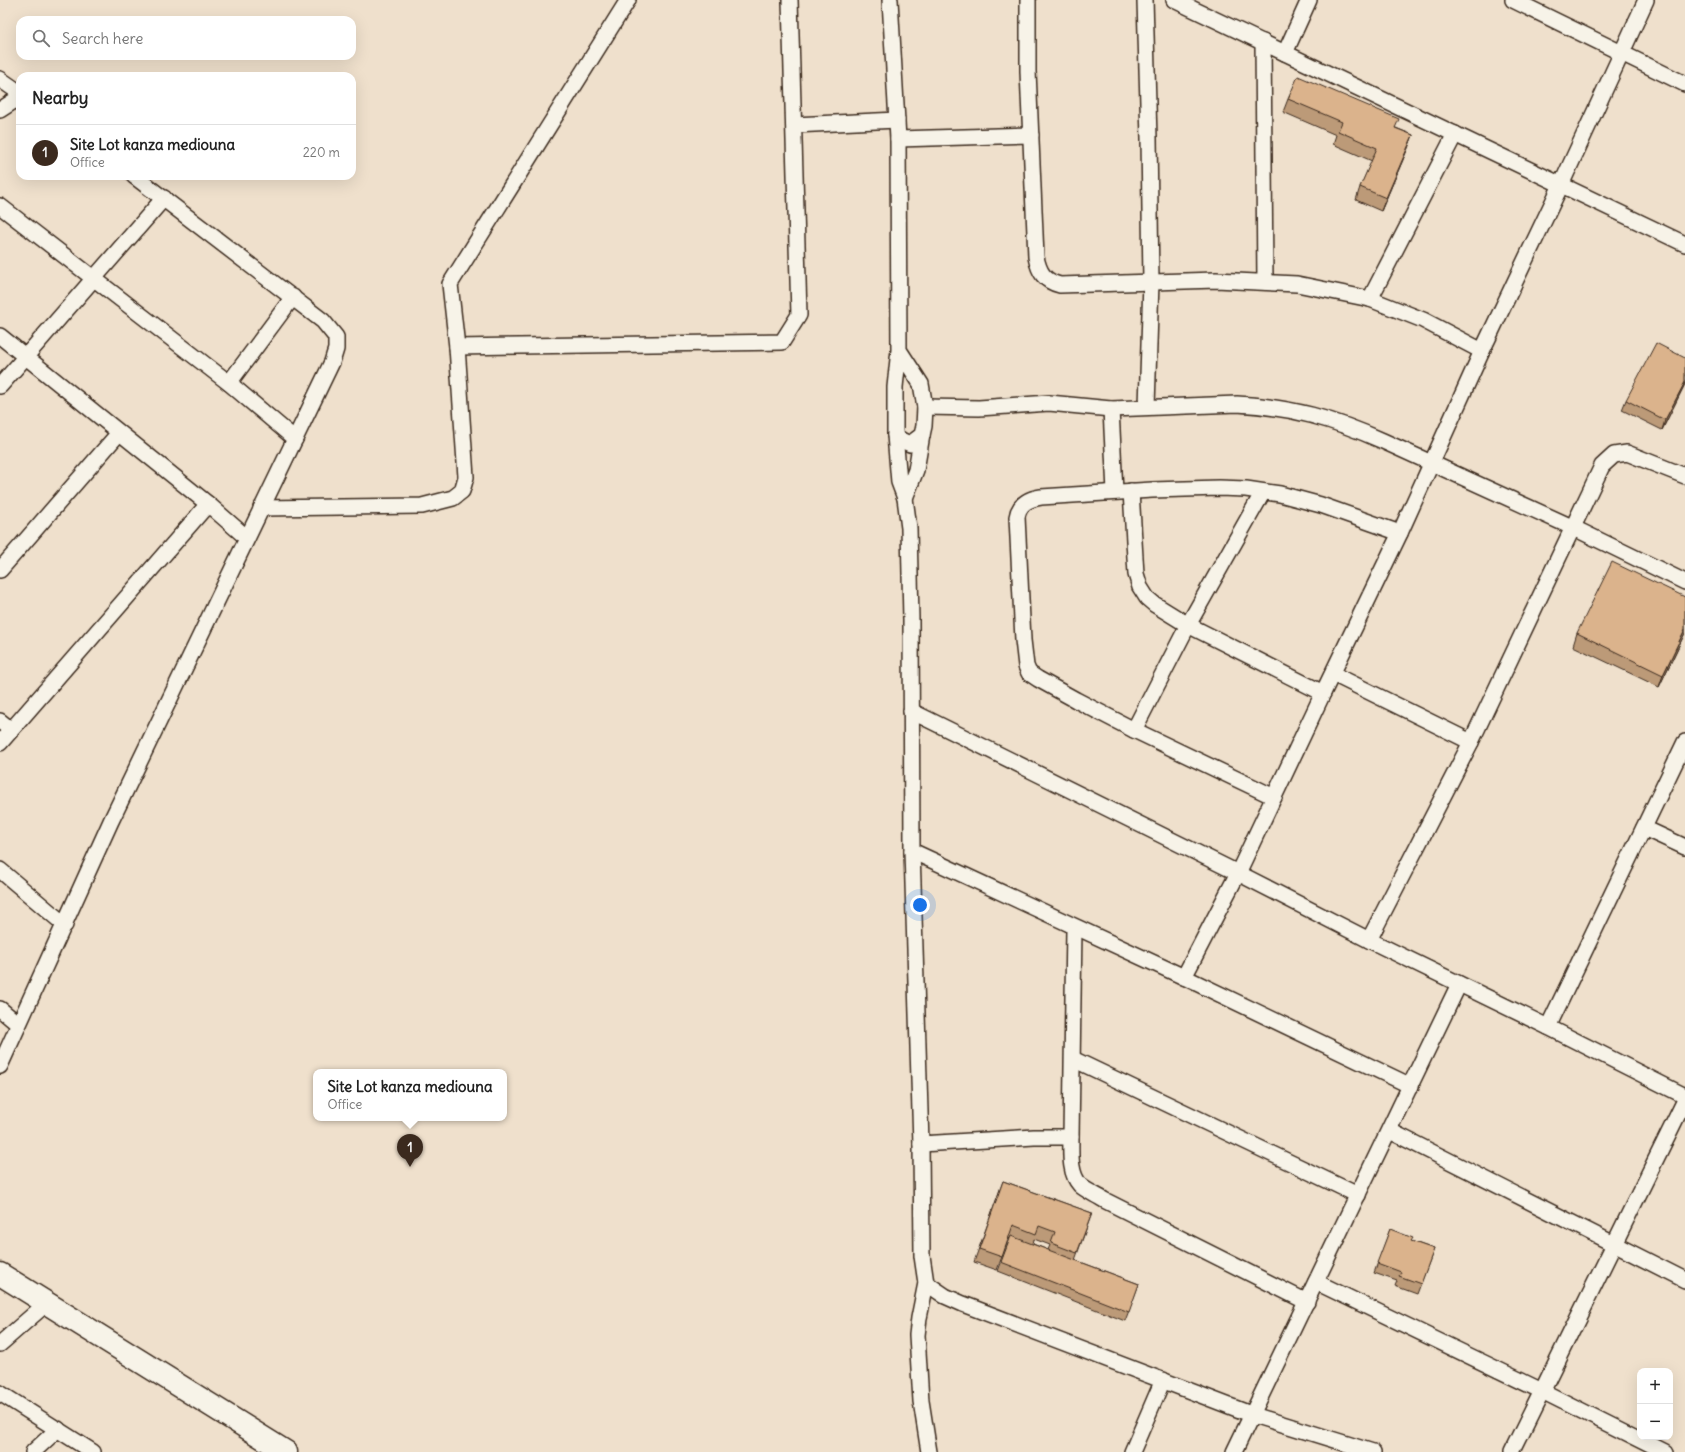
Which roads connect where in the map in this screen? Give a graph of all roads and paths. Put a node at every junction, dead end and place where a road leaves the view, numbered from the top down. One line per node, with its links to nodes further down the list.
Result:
1 (628, 0): 34 (street)
2 (790, 0): 19 (street)
3 (890, 0): 18 (street)
4 (1028, 0): 21 (street)
5 (1145, 0): 29 (street)
6 (1174, 0): 10 (street)
7 (1309, 0): 11 (street)
8 (1513, 0): 12 (street)
9 (1646, 0): 12 (street)
10 (1262, 42): 11 (street); 30 (street)
11 (1285, 53): 20 (street)
12 (1622, 54): 14 (street); 24 (street)
13 (0, 79): 15 (street)
14 (1685, 84)
15 (16, 90)
16 (16, 100): 17 (street)
17 (0, 110)
18 (897, 120): 19 (street); 22 (street)
19 (794, 125): 34 (street)
20 (1455, 134): 24 (street); 32 (street)
21 (1031, 135): 22 (street); 29 (street)
22 (898, 138): 35 (street)
23 (139, 180): 25 (street)
24 (1562, 185): 27 (street); 36 (street)
25 (164, 198): 28 (street); 31 (street)
26 (0, 206): 28 (street)
27 (1685, 244)
28 (93, 280): 37 (street); 38 (street)
29 (1151, 282): 30 (street); 42 (street)
30 (1265, 282): 32 (street)
31 (293, 297): 38 (street); 48 (street)
32 (1370, 299): 36 (street)
33 (0, 336): 37 (street)
34 (457, 347): 56 (street)
35 (899, 350): 39 (street); 41 (street)
36 (1482, 351): 49 (street)
37 (26, 357): 40 (street); 45 (street)
38 (229, 382): 48 (street)
39 (921, 384): 41 (street); 43 (street)
40 (0, 386)
41 (895, 387): 47 (street)
42 (1147, 406): 44 (street); 49 (street)
43 (925, 407): 44 (street); 46 (street)
44 (1111, 409): 52 (street)
45 (119, 433): 55 (street); 60 (street)
46 (922, 434): 47 (street); 54 (street)
47 (895, 435): 54 (street)
48 (295, 439): 56 (street)
49 (1431, 462): 57 (street); 58 (street)
50 (1684, 473): 57 (street)
51 (1131, 491): 52 (street); 53 (street); 62 (street)
52 (1115, 492): 67 (street)
53 (1263, 492): 58 (street); 62 (street)
54 (905, 498): 65 (street)
55 (208, 504): 59 (street); 66 (street)
56 (262, 508): 59 (street)
57 (1574, 528): 61 (street); 68 (street)
58 (1400, 533): 63 (street)
59 (247, 538): 77 (street)
60 (0, 570)
61 (1685, 582)
62 (1188, 625): 64 (street); 67 (street)
63 (1333, 674): 64 (street); 68 (street)
64 (1323, 693): 71 (street)
65 (911, 711): 74 (street); 76 (street)
66 (5, 725): 70 (street)
67 (1134, 730): 71 (street)
68 (1471, 742): 79 (street)
69 (1685, 742): 72 (street)
70 (0, 743)
71 (1274, 797): 76 (street)
72 (1644, 828): 73 (street); 84 (street)
73 (1685, 847)
74 (912, 851): 78 (street); 92 (street)
75 (0, 870): 77 (street)
76 (1238, 873): 79 (street); 80 (street)
77 (65, 925): 83 (street)
78 (1074, 928): 80 (street); 85 (street)
79 (1369, 940): 81 (street)
80 (1184, 977): 87 (street)
81 (1459, 984): 84 (street); 87 (street)
82 (0, 1009): 83 (street)
83 (18, 1024): 86 (street)
84 (1548, 1027): 88 (street)
85 (1073, 1059): 91 (street); 93 (street)
86 (0, 1066)
87 (1411, 1086): 90 (street)
88 (1685, 1096)
89 (1685, 1100): 94 (street)
90 (1390, 1131): 93 (street); 94 (street)
91 (1071, 1137): 92 (street); 99 (street)
92 (921, 1144): 98 (street)
93 (1358, 1195): 97 (street)
94 (1614, 1245): 96 (street); 103 (street)
95 (0, 1274): 100 (street)
96 (1685, 1280)
97 (1316, 1282): 99 (street); 103 (street)
98 (926, 1283): 102 (street); 111 (street)
99 (1307, 1302): 105 (street)
100 (47, 1303): 101 (street); 110 (street)
101 (0, 1344)
102 (1163, 1380): 105 (street); 112 (street)
103 (1542, 1391): 115 (street); 116 (street)
104 (0, 1393): 106 (street)
105 (1253, 1415): 107 (street); 113 (street)
106 (58, 1429): 108 (street); 109 (street)
107 (1335, 1447): 114 (street)
108 (33, 1452)
109 (93, 1452)
110 (286, 1452)
111 (929, 1452)
112 (1132, 1452)
113 (1234, 1452)
114 (1373, 1452)
115 (1512, 1452)
116 (1664, 1452)

